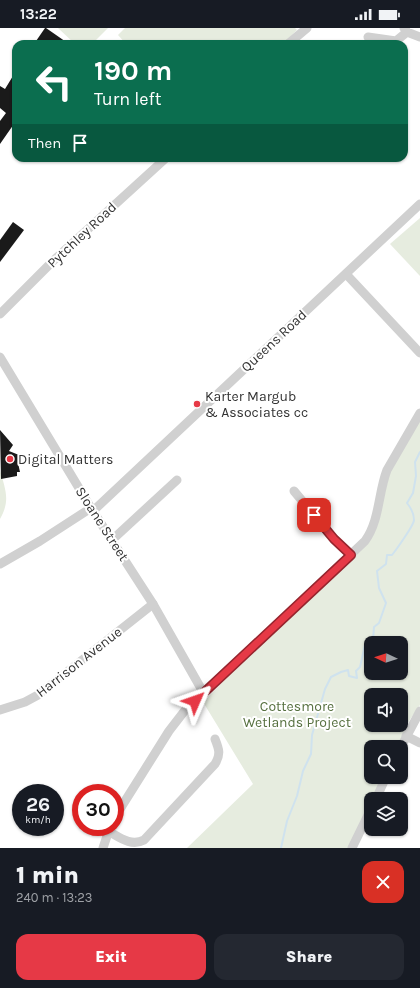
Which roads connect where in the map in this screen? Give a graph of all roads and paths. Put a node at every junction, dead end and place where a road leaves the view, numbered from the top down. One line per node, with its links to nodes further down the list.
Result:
1 (307, 28): 5 (street)
2 (405, 30): 4 (street); 7 (street)
3 (368, 37): 6 (street)
4 (420, 37)
5 (293, 40)
6 (382, 40)
7 (399, 40)
8 (162, 162): 11 (street, Pytchley Road)
9 (420, 204): 10 (street, Queens Road)
10 (346, 274): 12 (street); 17 (street, Queens Road)
11 (0, 314)
12 (420, 353)
13 (0, 357): 17 (street, Sloane Street)
14 (420, 413): 19 (street)
15 (177, 480): 18 (street)
16 (294, 491): 19 (street)
17 (92, 510): 18 (street, Sloane Street); 20 (street, Queens Road)
18 (112, 540): 21 (street, Sloane Street)
19 (351, 555): 22 (street)
20 (0, 564)
21 (153, 604): 22 (street, Sloane Street); 23 (street, Harrison Avenue)
22 (203, 692): 29 (street)
23 (0, 710)
24 (420, 711): 25 (street)
25 (406, 736): 27 (street); 28 (street)
26 (214, 739): 32 (street)
27 (404, 740)
28 (420, 743)
29 (124, 803)
30 (364, 823): 34 (street)
31 (107, 836): 33 (street)
32 (120, 836)
33 (103, 848)
34 (352, 848)

